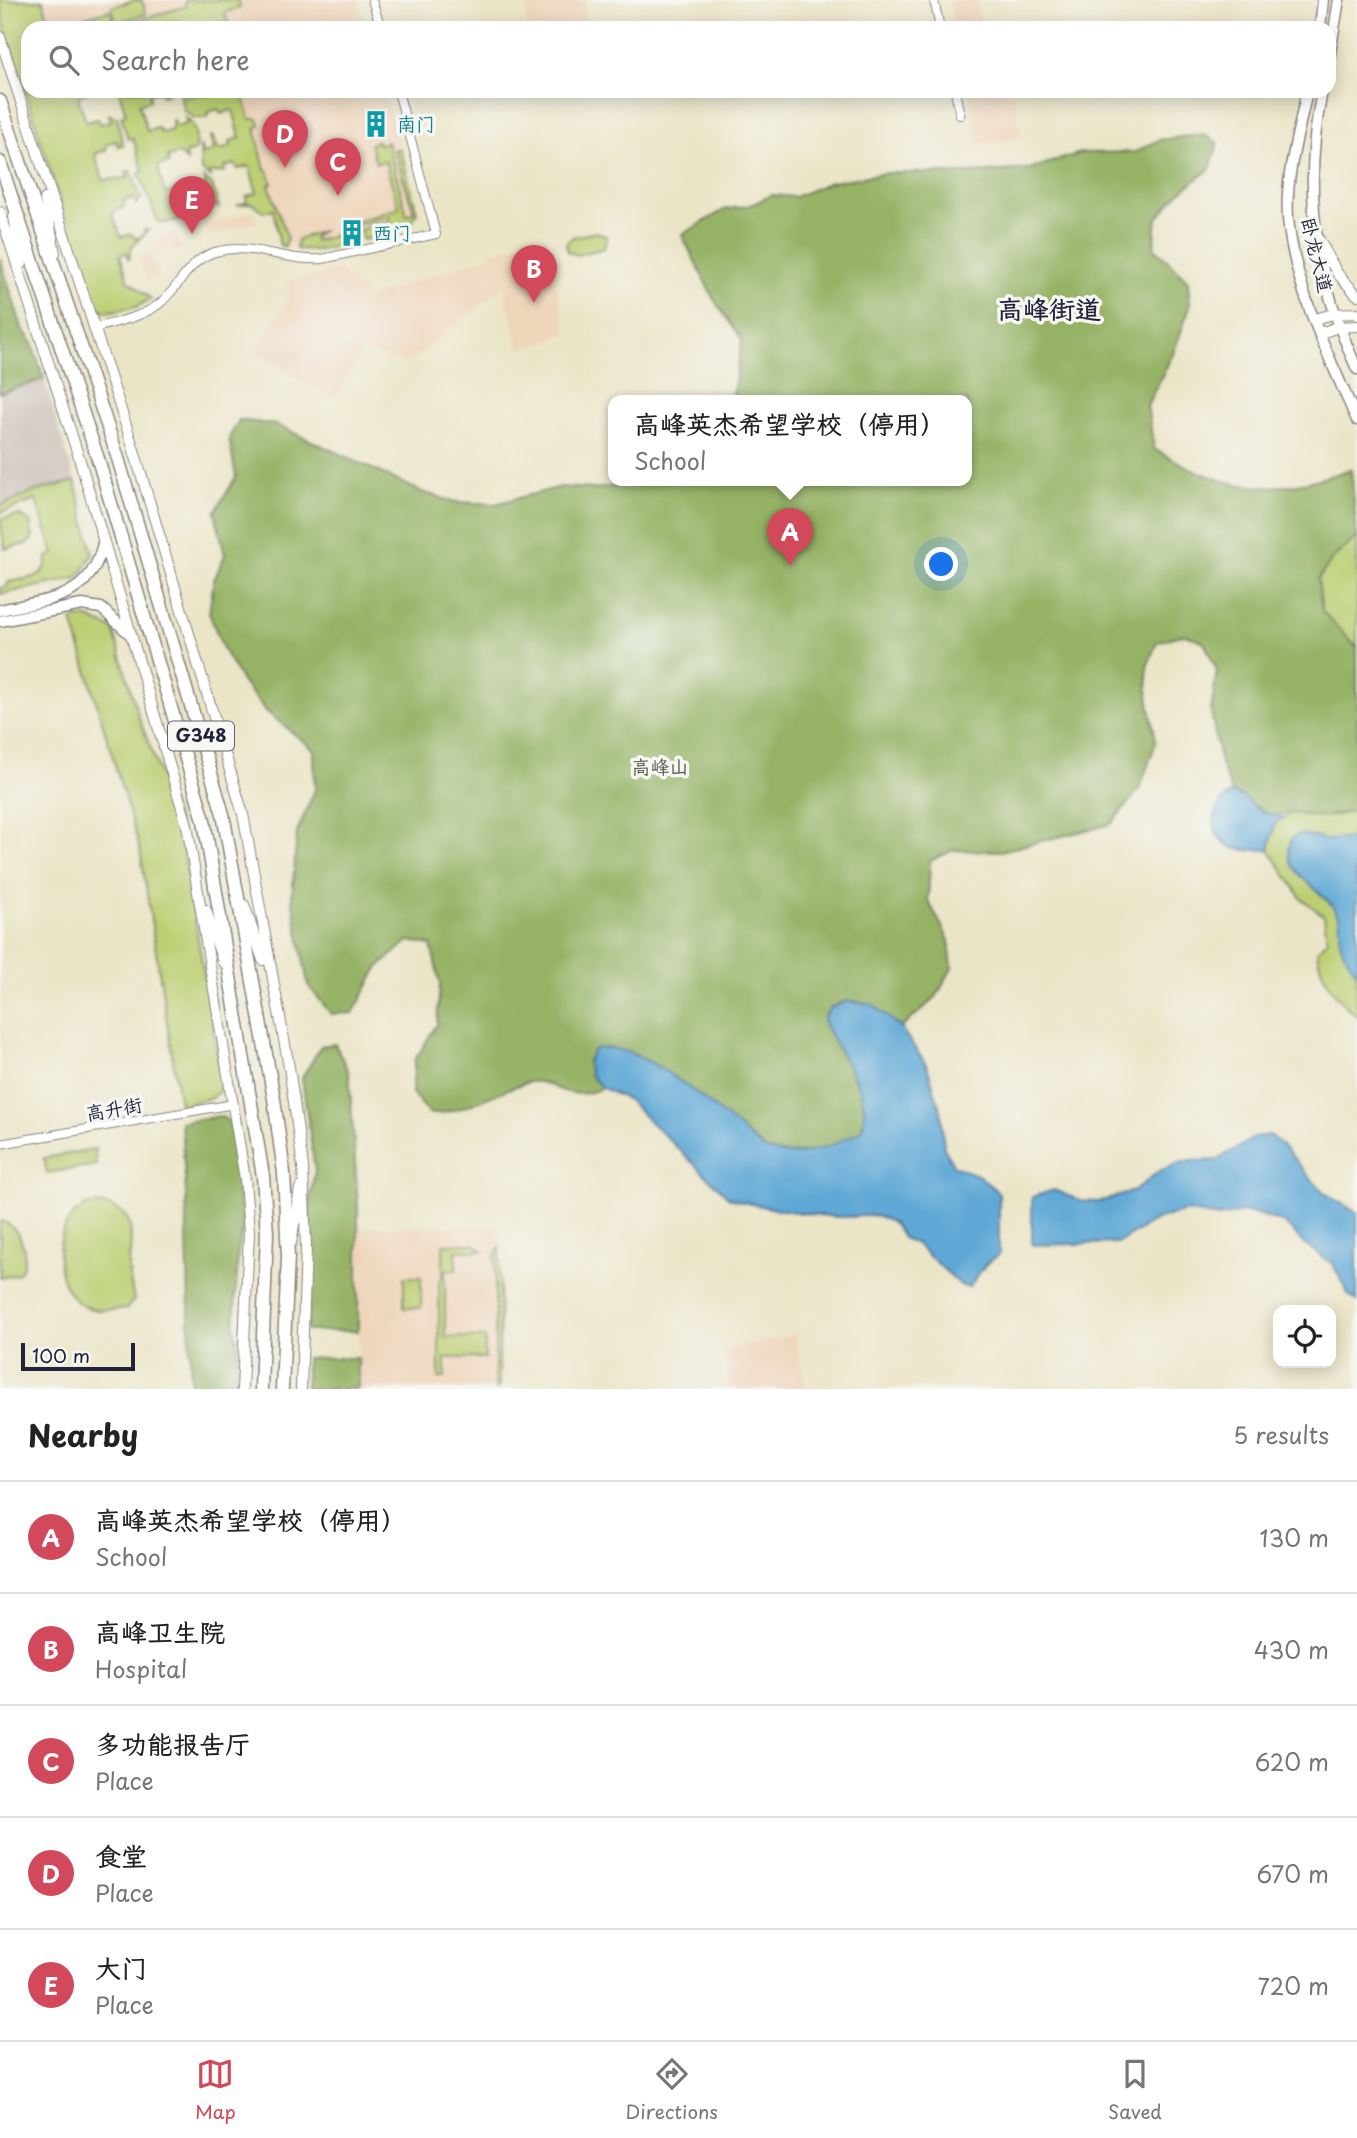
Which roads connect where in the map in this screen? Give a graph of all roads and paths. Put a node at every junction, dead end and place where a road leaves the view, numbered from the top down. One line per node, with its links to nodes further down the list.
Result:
1 (372, 0): 5 (street)
2 (934, 0): 6 (street)
3 (1324, 0): 7 (main road)
4 (1339, 0): 8 (main road)
5 (379, 21)
6 (938, 21)
7 (1321, 21)
8 (1335, 21)
9 (0, 37): 17 (street)
10 (400, 98): 31 (street)
11 (956, 98): 15 (street)
12 (1306, 98): 22 (main road, 卧龙大道)
13 (1321, 98): 20 (main road, 卧龙大道)
14 (1, 103): 23 (highway, G348)
15 (960, 115)
16 (0, 162): 18 (highway, G348)
17 (39, 165): 23 (street); 31 (street)
18 (8, 189): 25 (street); 43 (highway, G348)
19 (0, 212): 25 (street)
20 (1315, 228): 21 (main road, 卧龙大道); 24 (street)
21 (1318, 259): 22 (main road); 27 (main road, 卧龙大道)
22 (1297, 260): 28 (main road, 卧龙大道)
23 (61, 288): 40 (highway, G348)
24 (1357, 295)
25 (30, 303): 36 (street)
26 (1357, 313): 27 (street)
27 (1333, 314): 28 (street); 30 (main road, 卧龙大道)
28 (1315, 319): 32 (main road, 卧龙大道)
29 (1357, 326): 30 (street)
30 (1338, 327): 32 (street); 33 (main road, 卧龙大道)
31 (93, 329): 42 (street)
32 (1321, 333): 34 (main road, 卧龙大道)
33 (1357, 369): 34 (main road)
34 (1339, 381): 35 (main road, 卧龙大道)
35 (1357, 420)
36 (103, 543): 37 (main road); 39 (street)
37 (0, 610)
38 (0, 621): 39 (main road)
39 (130, 634): 41 (street)
40 (232, 873): 42 (street); 47 (highway, G348)
41 (197, 883): 43 (street); 44 (street)
42 (272, 987): 46 (street)
43 (232, 990): 49 (highway, G348)
44 (234, 1104): 45 (street, 高升街); 48 (street)
45 (0, 1144)
46 (303, 1167): 47 (street); 51 (street)
47 (288, 1257): 50 (highway, G348)
48 (243, 1389)
49 (261, 1389)
50 (282, 1389)
51 (300, 1389)

